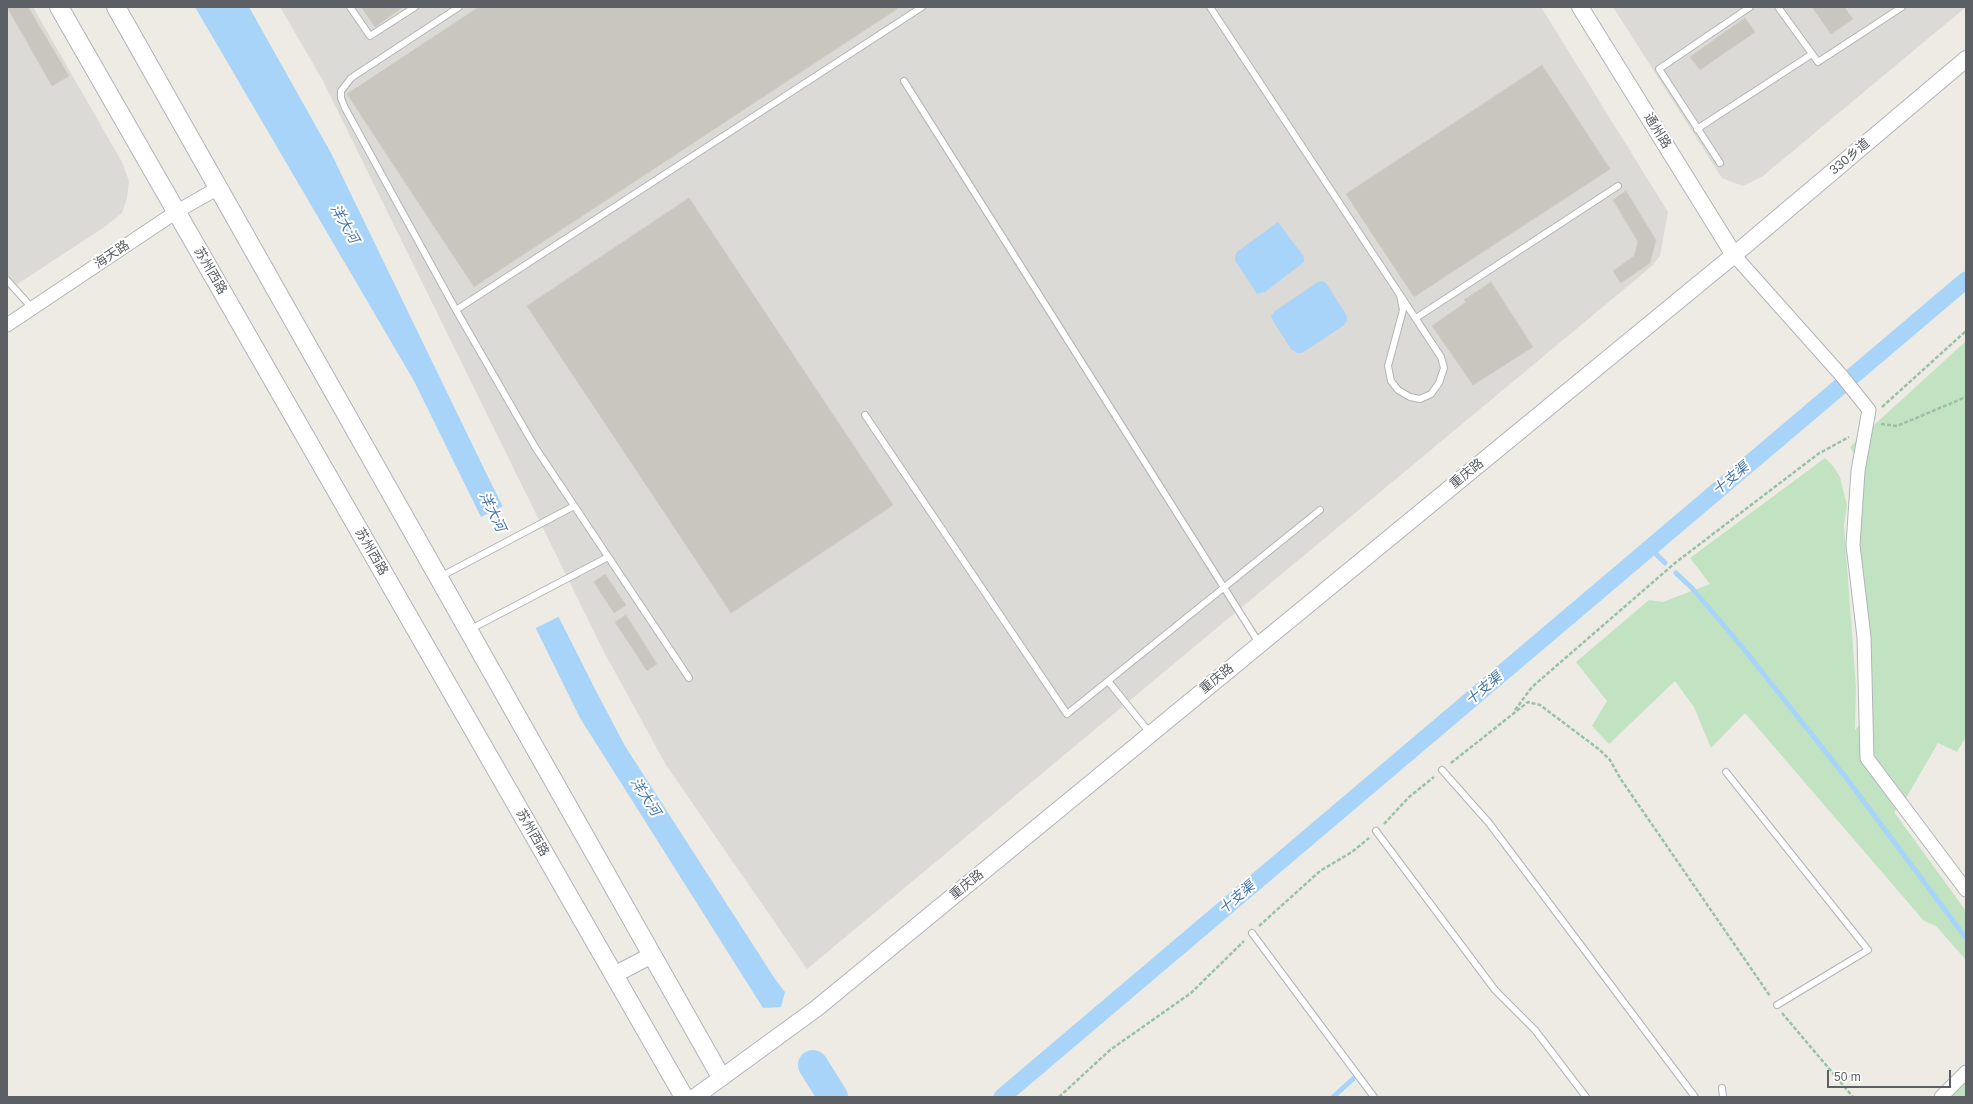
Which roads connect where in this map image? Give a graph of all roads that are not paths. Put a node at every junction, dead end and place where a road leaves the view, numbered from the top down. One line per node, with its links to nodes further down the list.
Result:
1 (59, 7): 19 (main road, 苏州西路)
2 (116, 7): 18 (main road)
3 (350, 7): 4 (lane)
4 (415, 7)
5 (459, 7): 24 (lane)
6 (922, 7): 24 (lane)
7 (1210, 7): 22 (lane)
8 (1580, 7): 20 (street, 通州路)
9 (1750, 7): 15 (lane)
10 (1778, 7): 12 (lane)
11 (1902, 7): 12 (lane)
12 (1812, 54): 15 (lane)
13 (1966, 59): 20 (street, 330乡道)
14 (904, 82): 32 (lane)
15 (1697, 129): 16 (lane)
16 (1720, 163)
17 (1618, 186): 25 (lane)
18 (218, 188): 19 (street, 海天路); 31 (main road)
19 (176, 212): 23 (street, 海天路); 44 (main road, 苏州西路)
20 (1734, 254): 34 (street, 重庆路); 41 (street)
21 (7, 280): 23 (lane)
22 (1400, 295): 25 (lane); 25 (lane)
23 (32, 308): 26 (street, 海天路)
24 (456, 310): 28 (lane)
25 (1416, 318)
26 (7, 325)
27 (865, 415): 36 (lane)
28 (574, 506): 30 (lane); 31 (lane)
29 (1320, 510): 32 (lane)
30 (608, 557): 33 (lane); 35 (lane)
31 (445, 575): 33 (main road)
32 (1224, 587): 34 (lane); 36 (lane)
33 (473, 628): 43 (main road)
34 (1260, 644): 37 (street, 重庆路)
35 (688, 678)
36 (1108, 681): 37 (lane)
37 (1151, 734): 47 (street, 重庆路)
38 (1442, 770): 53 (lane)
39 (1726, 772): 45 (lane)
40 (1376, 831): 52 (lane)
41 (1966, 890)
42 (1252, 933): 51 (lane)
43 (652, 955): 44 (street); 47 (main road)
44 (614, 975): 49 (main road, 苏州西路)
45 (1777, 1005)
46 (1966, 1072): 55 (street)
47 (721, 1077): 50 (street, 重庆路)
48 (1722, 1088): 54 (lane)
49 (684, 1097)
50 (695, 1097)
51 (1374, 1097)
52 (1586, 1097)
53 (1695, 1097)
54 (1724, 1097)
55 (1942, 1097)

